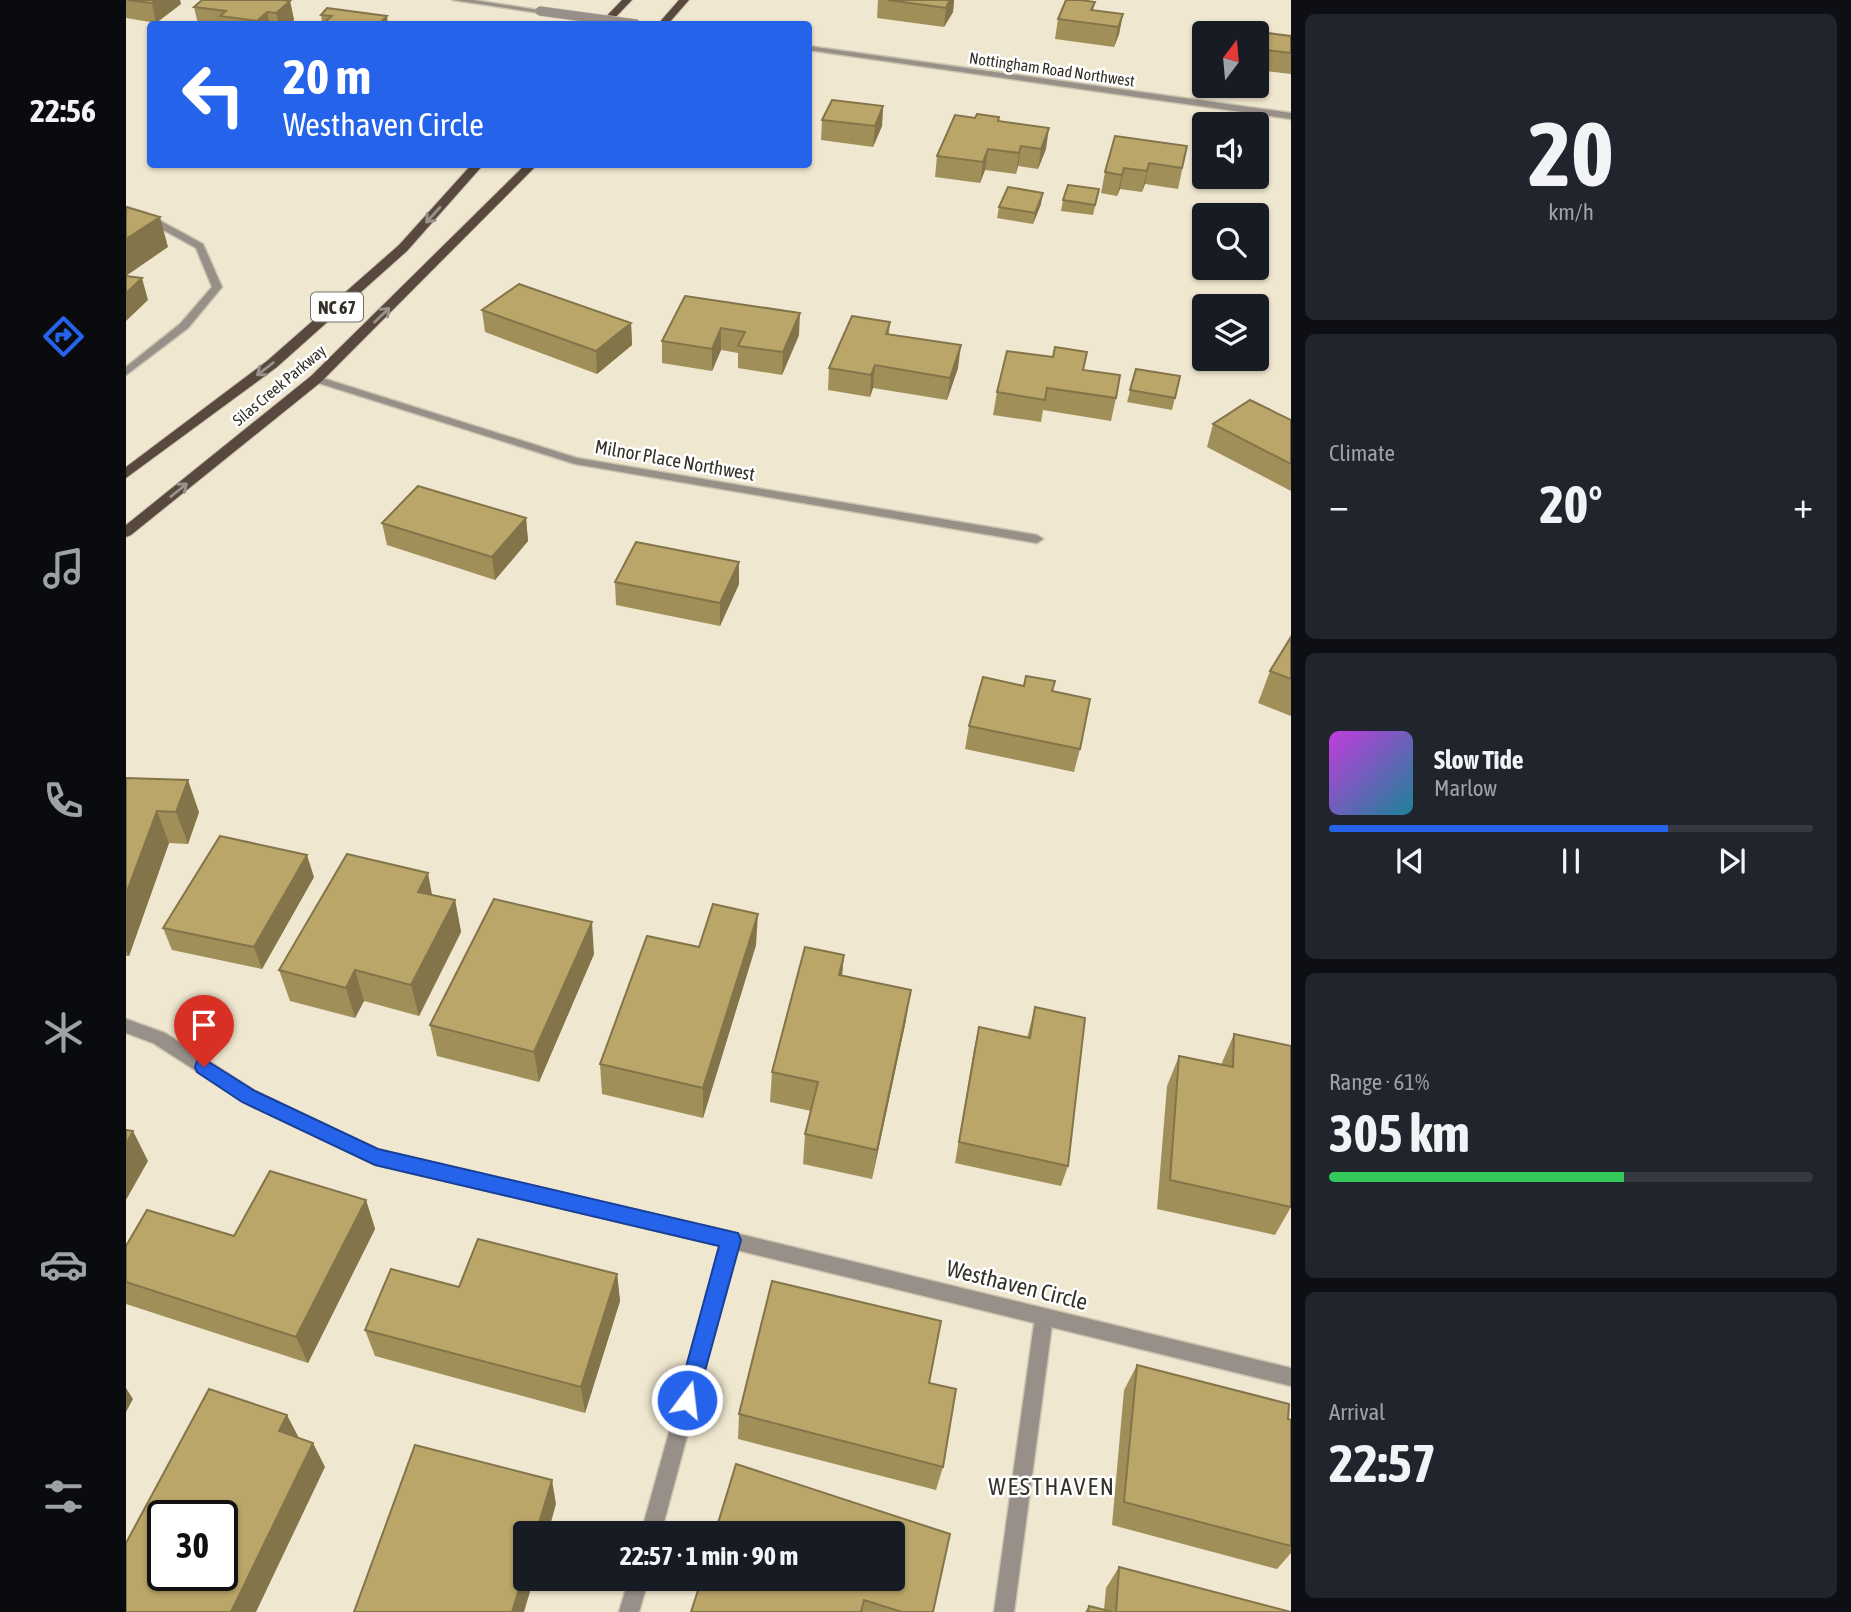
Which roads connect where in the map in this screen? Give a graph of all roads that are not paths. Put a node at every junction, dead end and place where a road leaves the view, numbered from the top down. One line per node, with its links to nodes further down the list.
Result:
1 (457, 0): 5 (street, bridge)
2 (627, 0): 4 (main road)
3 (684, 0): 6 (main road)
4 (607, 21)
5 (614, 21)
6 (666, 21)
7 (812, 49): 8 (street, Nottingham Road Northwest)
8 (1291, 116)
9 (474, 168): 14 (main road, Silas Creek Parkway / NC 67, one-way to 14)
10 (529, 168): 13 (main road, Silas Creek Parkway / NC 67, one-way to 10)
11 (126, 210): 12 (street)
12 (126, 372)
13 (316, 379): 15 (main road, Silas Creek Parkway / NC 67, one-way to 13); 16 (street, Milnor Place Northwest)
14 (126, 474)
15 (126, 532)
16 (1037, 538)
17 (126, 1026): 18 (street, Westhaven Circle)
18 (731, 1240): 19 (street, Westhaven Circle); 21 (street)
19 (1044, 1317): 20 (street, Westhaven Circle); 24 (street)
20 (1291, 1377)
21 (654, 1521)
22 (635, 1591): 23 (street)
23 (629, 1612)
24 (1004, 1612)

